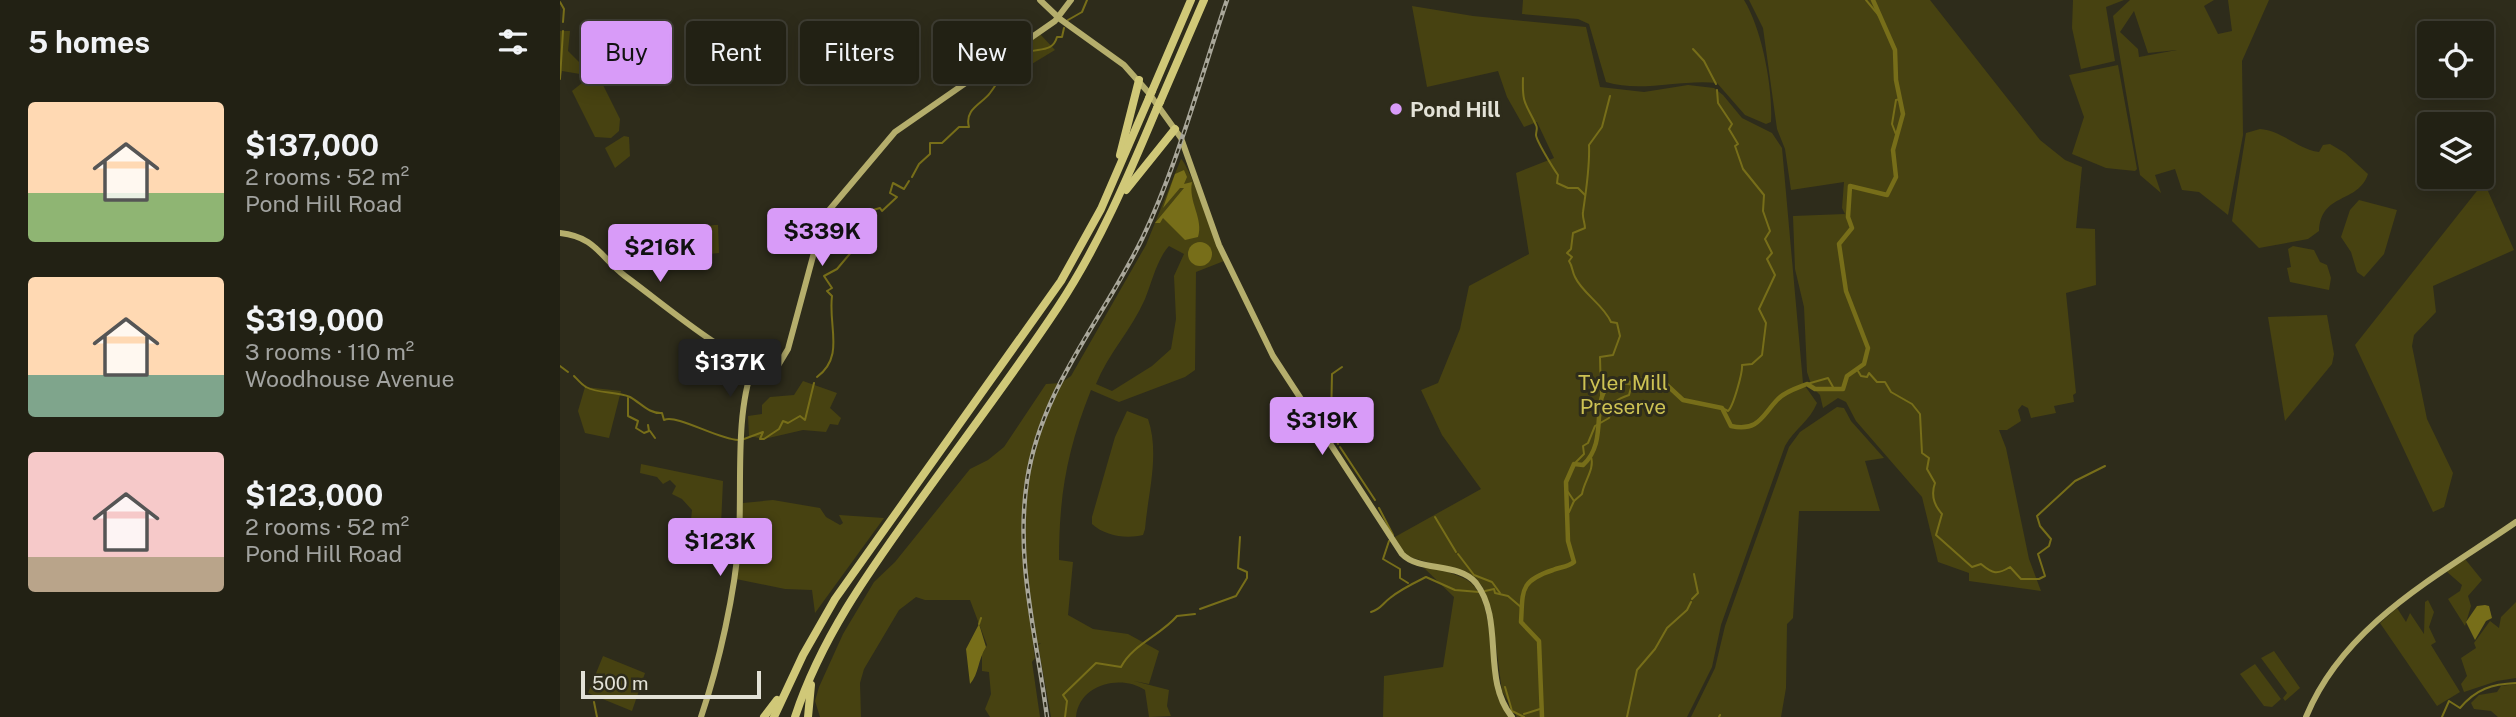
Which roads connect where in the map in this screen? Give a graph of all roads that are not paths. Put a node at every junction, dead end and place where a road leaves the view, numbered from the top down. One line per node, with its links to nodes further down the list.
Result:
1 (1040, 0): 5 (main road)
2 (1072, 0): 5 (main road)
3 (1191, 0): 8 (highway)
4 (1204, 0): 9 (highway)
5 (1058, 18): 6 (main road); 11 (main road)
6 (1139, 80): 7 (main road); 8 (highway)
7 (1175, 129): 9 (highway); 20 (main road)
8 (1111, 186): 14 (highway)
9 (1113, 210): 13 (highway)
10 (560, 233): 11 (main road)
11 (753, 367): 15 (main road)
12 (2516, 522): 21 (main road)
13 (825, 644): 18 (highway); 19 (highway)
14 (784, 692): 16 (highway); 17 (highway)
15 (701, 717)
16 (764, 717)
17 (774, 717)
18 (796, 717)
19 (808, 717)
20 (1512, 717)
21 (2305, 717)

